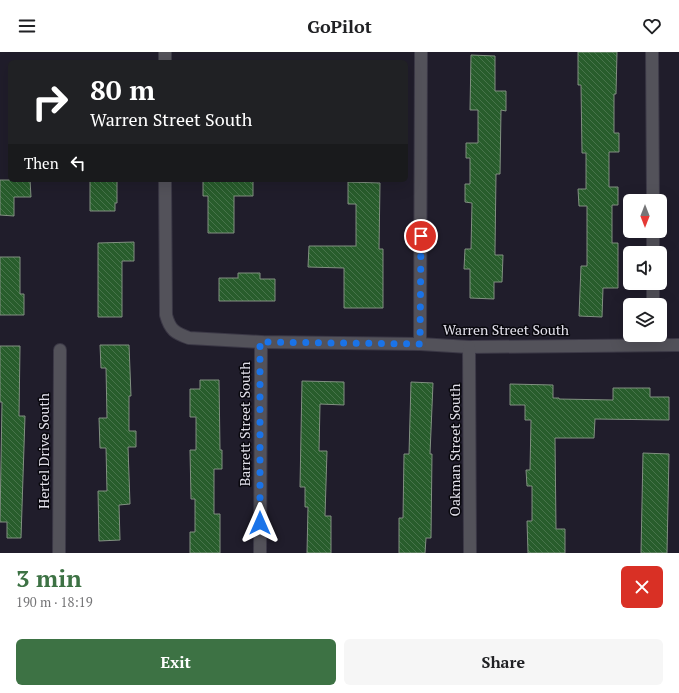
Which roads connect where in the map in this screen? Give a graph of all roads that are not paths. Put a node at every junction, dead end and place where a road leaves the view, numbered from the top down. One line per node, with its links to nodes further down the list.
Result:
1 (421, 52): 8 (street)
2 (652, 52): 4 (street)
3 (165, 182): 6 (street, Warren Street South)
4 (653, 194)
5 (623, 341): 10 (street, Warren Street South)
6 (260, 342): 8 (street, Warren Street South); 13 (street, Barrett Street South)
7 (662, 342): 9 (street, Warren Street South)
8 (420, 344): 10 (street, Warren Street South)
9 (679, 346)
10 (469, 347): 14 (street, Oakman Street South)
11 (60, 350): 12 (street, Hertel Drive South)
12 (59, 553)
13 (260, 553)
14 (470, 553)

